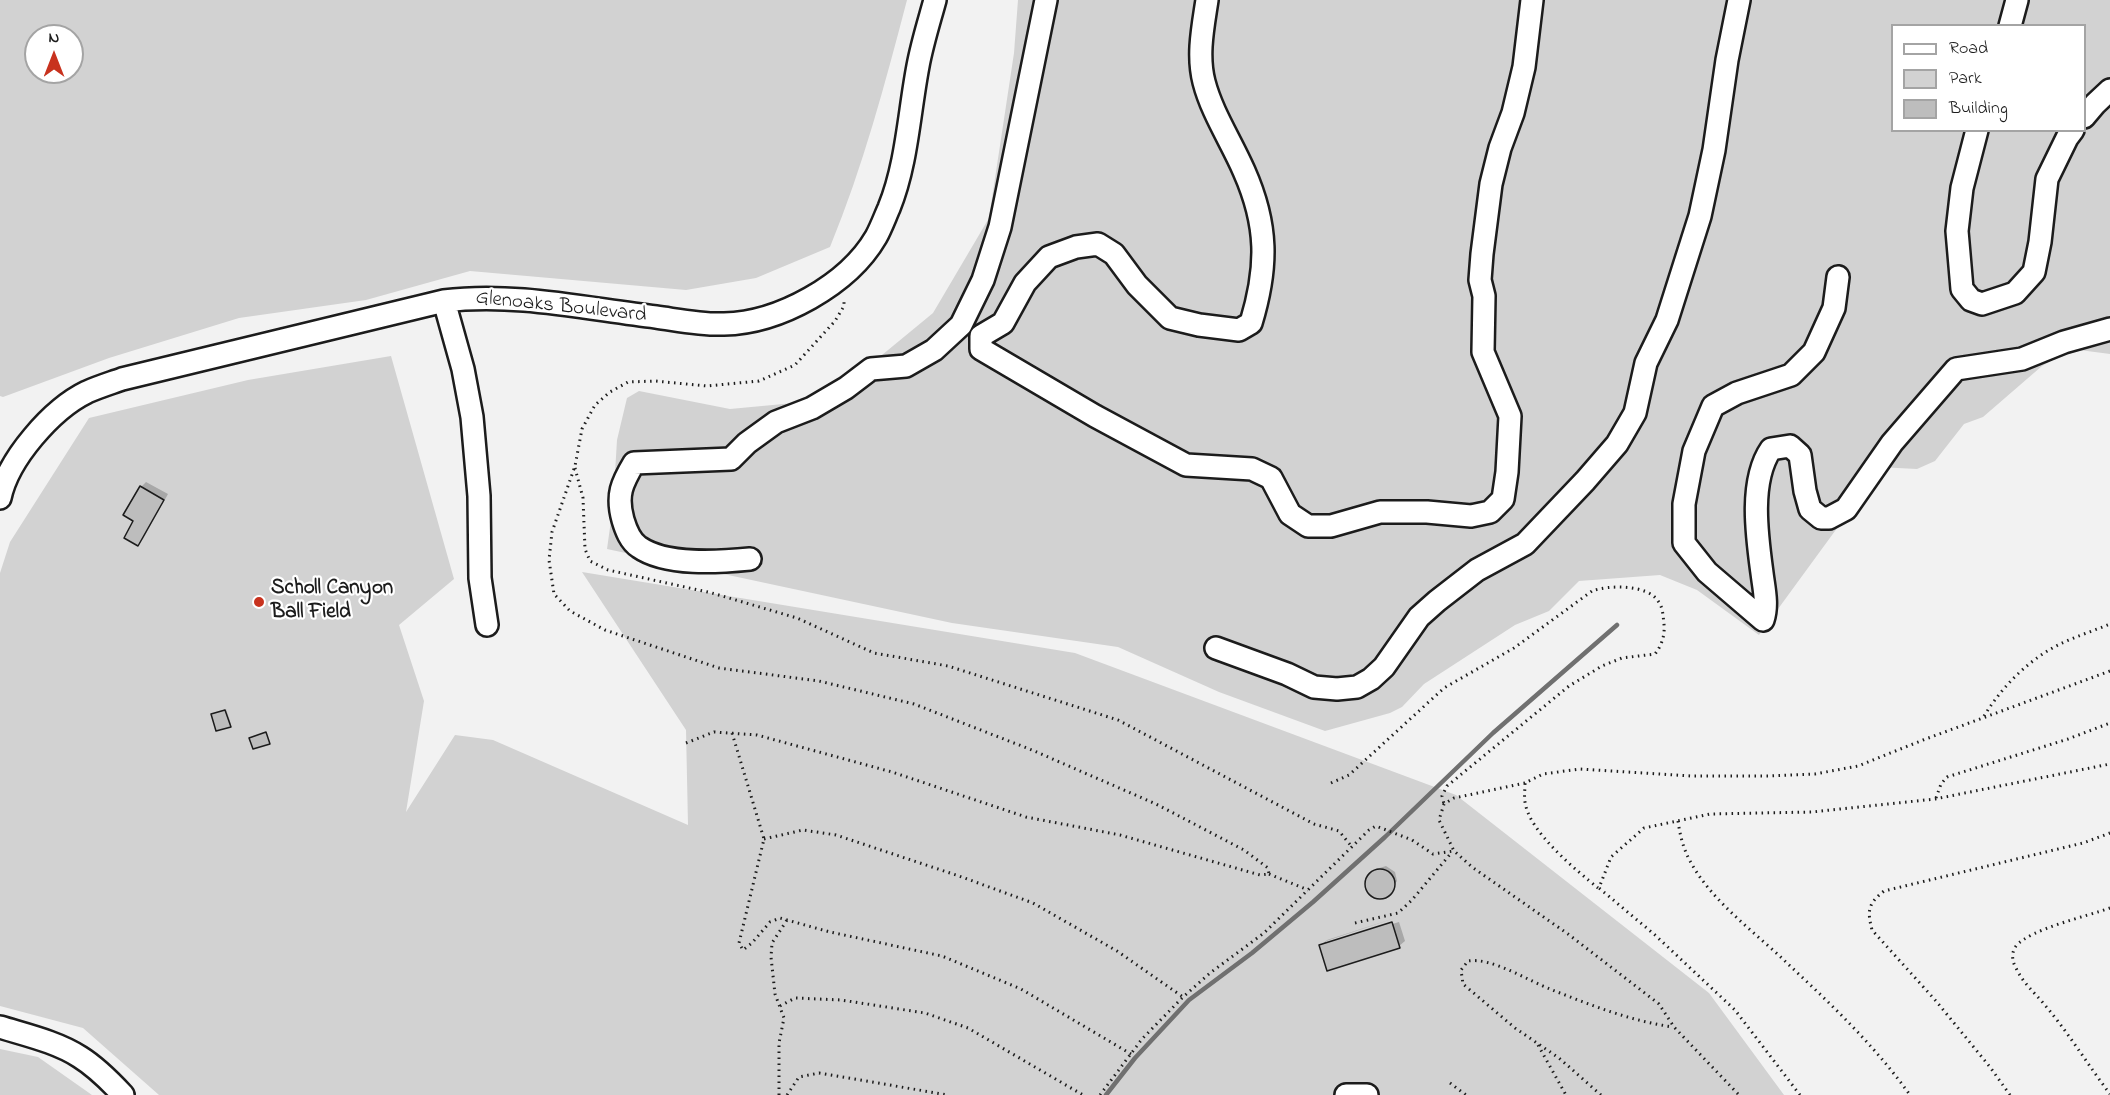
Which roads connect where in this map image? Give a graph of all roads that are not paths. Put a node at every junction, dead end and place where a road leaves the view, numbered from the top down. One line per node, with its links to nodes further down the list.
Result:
1 (935, 0): 13 (street, Glenoaks Boulevard)
2 (1046, 0): 16 (street)
3 (1207, 0): 4 (street)
4 (1532, 0)
5 (1739, 0): 18 (street)
6 (2017, 0): 7 (street)
7 (2011, 24)
8 (2110, 90): 9 (street)
9 (2086, 116)
10 (1976, 132): 11 (street)
11 (2072, 132)
12 (1838, 277): 14 (street)
13 (444, 301): 15 (street, Glenoaks Boulevard); 17 (street)
14 (2110, 329)
15 (0, 493)
16 (750, 560)
17 (487, 625)
18 (1216, 648)
19 (0, 1027): 20 (street)
20 (123, 1095)
21 (1346, 1095): 22 (street)
22 (1367, 1095)

